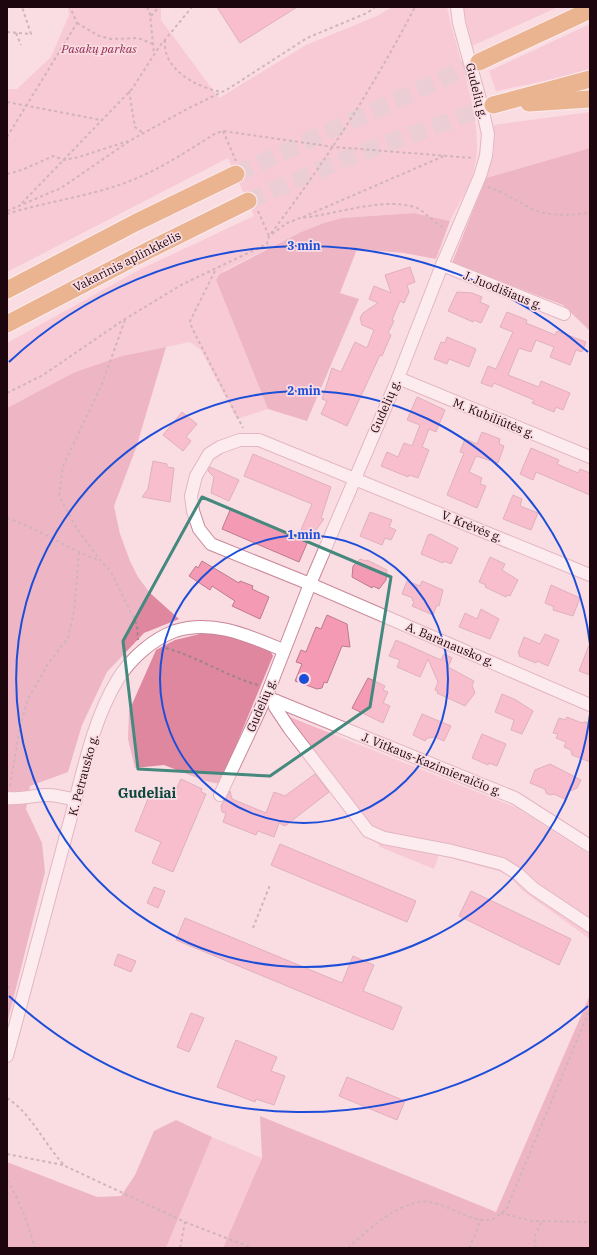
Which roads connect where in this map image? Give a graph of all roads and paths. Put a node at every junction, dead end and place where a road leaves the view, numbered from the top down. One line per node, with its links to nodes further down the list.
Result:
1 (22, 7): 17 (path)
2 (70, 7): 13 (path)
3 (75, 7): 13 (path)
4 (147, 7): 14 (path)
5 (159, 7): 14 (path)
6 (189, 7): 11 (path)
7 (192, 7): 11 (path)
8 (375, 7): 25 (path)
9 (415, 7): 34 (path)
10 (457, 7): 36 (street, Gudelių g.)
11 (188, 10): 18 (path)
12 (590, 10): 22 (highway)
13 (72, 11): 15 (path)
14 (151, 16): 19 (path)
15 (77, 23): 19 (path); 28 (path)
16 (7, 32): 17 (path)
17 (16, 33): 20 (path)
18 (165, 40): 21 (path); 25 (path)
19 (153, 44): 21 (path)
20 (20, 45)
21 (154, 56): 24 (path)
22 (479, 62)
23 (590, 79): 26 (highway)
24 (129, 91): 29 (path); 30 (path)
25 (222, 92): 30 (path)
26 (590, 100)
27 (7, 102): 28 (path)
28 (27, 105): 29 (path); 31 (path)
29 (101, 120): 37 (path)
30 (143, 133): 32 (path)
31 (8, 136): 33 (path)
32 (131, 140): 37 (path); 42 (path)
33 (7, 141)
34 (334, 147): 35 (path); 45 (path); 48 (path)
35 (445, 156): 36 (path); 46 (path)
36 (485, 159): 40 (street, Gudelių g.)
37 (64, 160): 38 (path); 42 (path)
38 (7, 174)
39 (236, 174): 51 (highway)
40 (477, 184): 44 (path); 47 (street, Gudelių g.)
41 (248, 201): 54 (highway, Vakarinis aplinkkelis)
42 (21, 204): 43 (path)
43 (7, 211)
44 (590, 213)
45 (7, 214)
46 (300, 218): 47 (path); 48 (path)
47 (456, 232): 49 (street, Gudelių g.)
48 (269, 236): 50 (path)
49 (442, 265): 52 (street, J. Juodišiaus g.); 55 (street, Gudelių g.)
50 (215, 271): 53 (path); 57 (path)
51 (7, 290)
52 (564, 314)
53 (125, 319): 56 (path); 62 (path)
54 (7, 324)
55 (398, 378): 58 (street, M. Kubiliūtės g.); 59 (street, Gudelių g.)
56 (7, 393)
57 (250, 439): 59 (street, V. Krėvės g.); 64 (street, A. Baranausko g.)
58 (590, 457)
59 (354, 477): 63 (street, V. Krėvės g.); 64 (street, Gudelių g.)
60 (7, 518): 61 (path)
61 (79, 553): 62 (path); 71 (path)
62 (100, 560): 67 (path)
63 (590, 575)
64 (310, 584): 66 (street, Gudelių g.); 69 (street, A. Baranausko g.)
65 (152, 643): 66 (street, K. Petrausko g.); 67 (street, K. Petrausko g.); 68 (path)
66 (283, 650): 68 (street, Gudelių g.)
67 (139, 653): 72 (street, K. Petrausko g.)
68 (270, 695): 70 (street, Gudelių g.); 73 (street, J. Vitkaus-Kazimieraičio g.); 75 (street)
69 (590, 705)
70 (220, 795)
71 (8, 798): 72 (street)
72 (76, 800): 78 (street, K. Petrausko g.)
73 (590, 846)
74 (270, 885): 76 (path)
75 (590, 926)
76 (253, 928)
77 (590, 1009): 83 (path)
78 (7, 1056)
79 (7, 1098): 81 (path)
80 (7, 1154): 81 (path)
81 (65, 1166): 86 (path)
82 (7, 1180): 88 (path)
83 (501, 1213): 84 (path); 85 (path)
84 (480, 1219): 91 (path); 92 (path)
85 (542, 1221): 87 (path); 93 (path)
86 (185, 1222): 89 (path); 90 (path)
87 (590, 1222)
88 (35, 1248)
89 (180, 1248)
90 (252, 1248)
91 (348, 1248)
92 (469, 1248)
93 (536, 1248)

